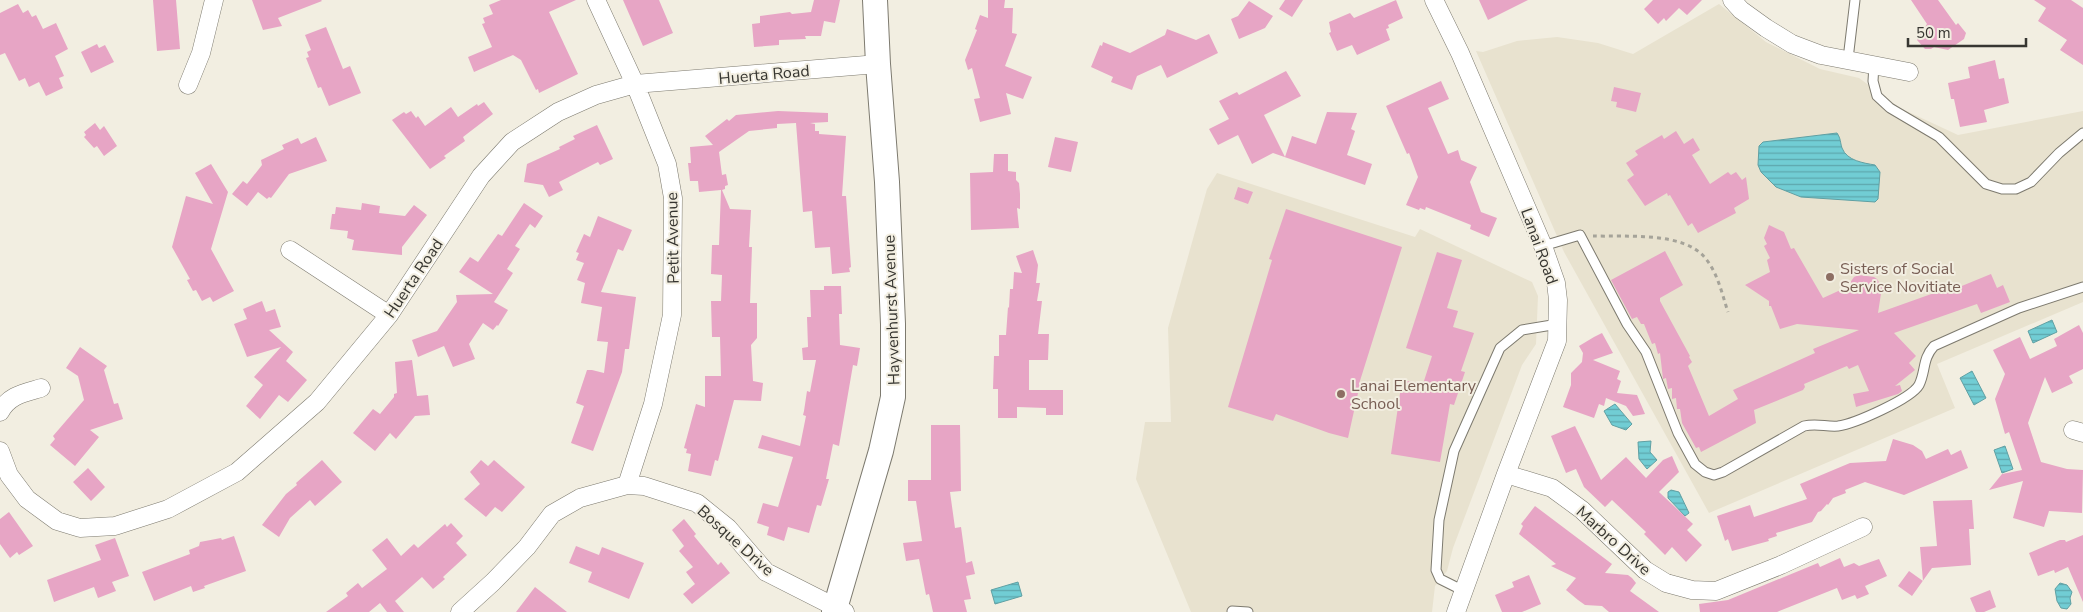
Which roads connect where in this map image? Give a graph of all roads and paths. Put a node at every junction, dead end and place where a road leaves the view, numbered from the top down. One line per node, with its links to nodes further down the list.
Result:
1 (214, 0): 12 (street)
2 (596, 0): 11 (street, Petit Avenue)
3 (875, 0): 8 (main road, Hayvenhurst Avenue)
4 (1434, 0): 15 (street, Lanai Road)
5 (1732, 0): 7 (street)
6 (1855, 0): 7 (lane)
7 (1848, 59): 9 (street)
8 (878, 64): 11 (street, Huerta Road); 28 (main road, Hayvenhurst Avenue)
9 (1874, 65): 10 (street); 13 (lane)
10 (1908, 72)
11 (635, 84): 19 (street, Huerta Road); 25 (street, Petit Avenue)
12 (188, 85)
13 (2083, 133)
14 (1580, 235): 15 (lane); 17 (lane); 18 (path)
15 (1543, 246): 20 (street, Lanai Road)
16 (290, 250): 19 (street)
17 (2083, 287)
18 (1728, 312)
19 (389, 315): 23 (street, Huerta Road)
20 (1558, 324): 24 (street, Lanai Road); 27 (lane)
21 (41, 388): 22 (street)
22 (0, 412)
23 (0, 451)
24 (1506, 474): 26 (street, Marbro Drive); 27 (street, Lanai Road)
25 (627, 486): 28 (street, Bosque Drive); 30 (street, Bosque Drive)
26 (1863, 527)
27 (1464, 591): 32 (street, Lanai Road)
28 (839, 610)
29 (1232, 610): 31 (lane)
30 (460, 612)
31 (1248, 612)
32 (1456, 612)

